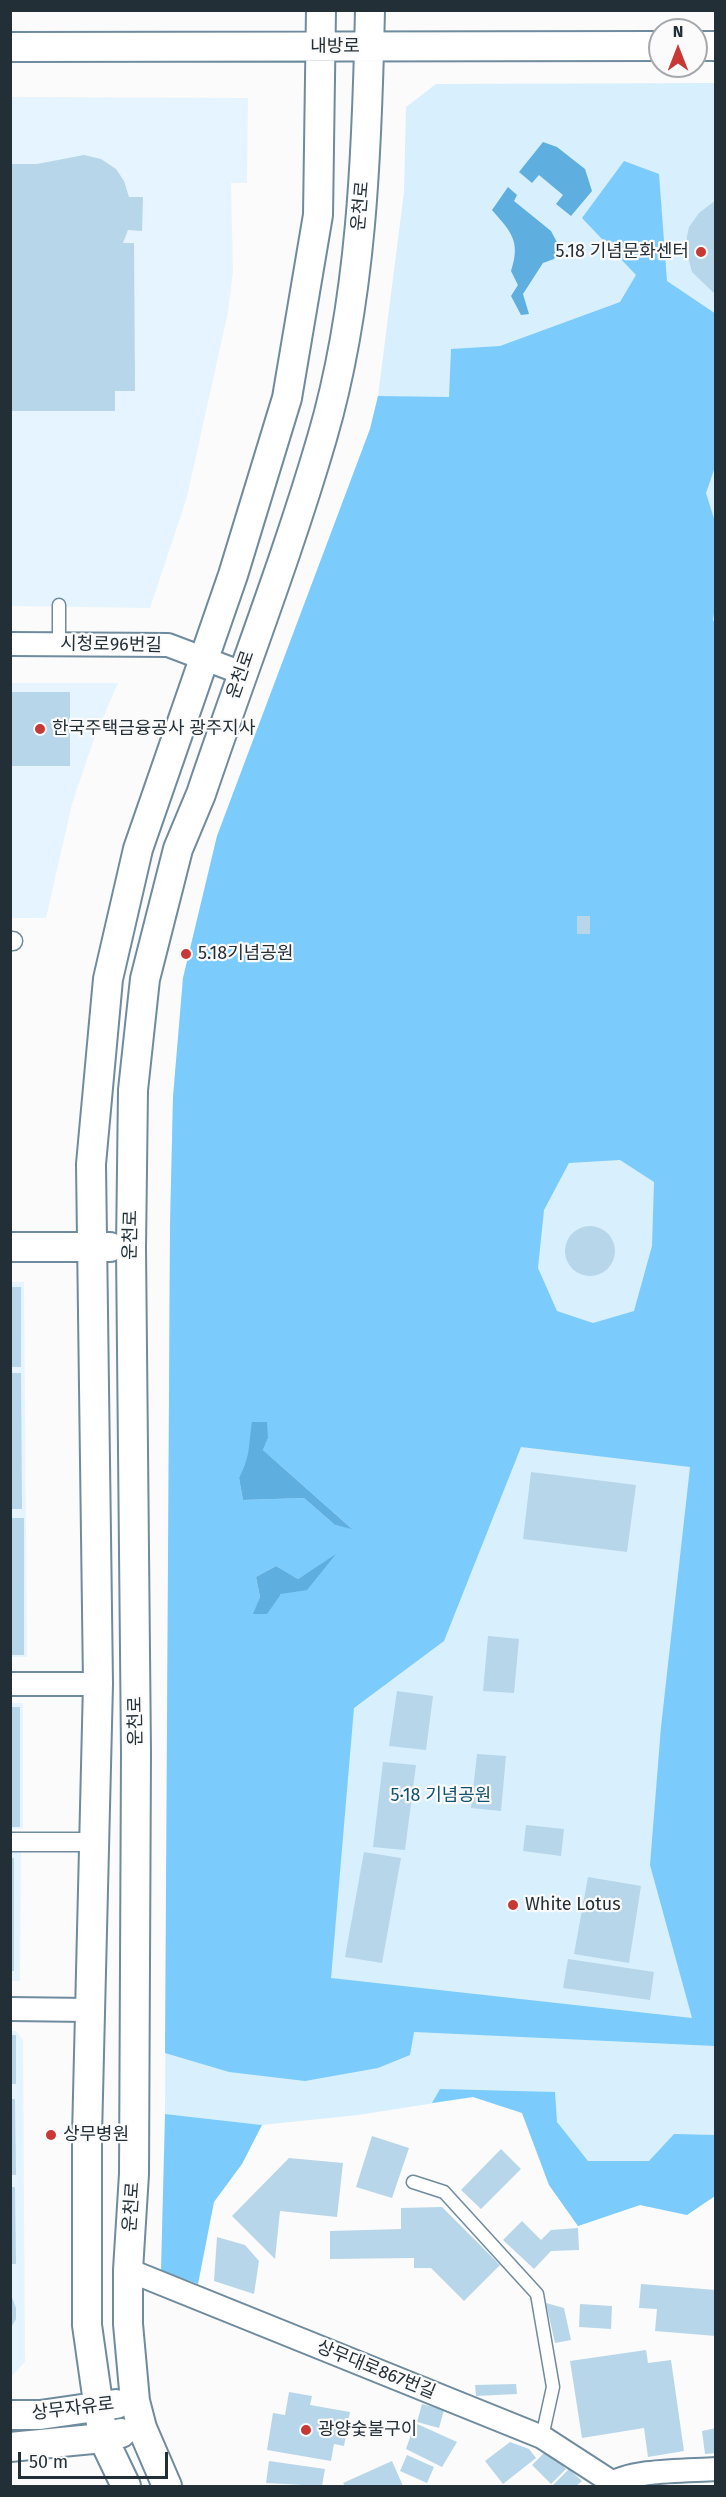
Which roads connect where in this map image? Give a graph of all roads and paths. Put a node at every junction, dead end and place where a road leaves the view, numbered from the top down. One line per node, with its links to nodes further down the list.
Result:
1 (321, 10): 5 (street, 운천로)
2 (370, 10): 6 (street, 운천로)
3 (648, 46): 6 (street, 내방로)
4 (10, 47): 5 (street, 내방로)
5 (320, 47): 6 (street, 내방로); 10 (street, 운천로)
6 (370, 47): 11 (street, 운천로)
7 (59, 605): 9 (lane)
8 (10, 644): 9 (street, 시청로96번길)
9 (60, 644): 10 (street, 시청로96번길)
10 (203, 656): 11 (street, 시청로96번길); 12 (street, 운천로)
11 (242, 673): 14 (street, 운천로)
12 (93, 1246): 13 (street); 14 (street); 16 (street, 운천로)
13 (10, 1247)
14 (131, 1248): 22 (street, 운천로)
15 (10, 1684): 16 (street)
16 (98, 1684): 18 (street, 운천로)
17 (10, 1842): 18 (street)
18 (95, 1842): 20 (street, 운천로)
19 (10, 2009): 20 (street)
20 (89, 2010): 23 (street, 운천로)
21 (413, 2181): 26 (lane)
22 (128, 2270): 24 (street, 운천로); 26 (street, 상무대로867번길)
23 (97, 2407): 24 (street, 상무자유로); 25 (street, 상무자유로); 27 (street, 운천로)
24 (138, 2414): 27 (street, 상무자유로); 32 (street, 운천로)
25 (10, 2415)
26 (542, 2437): 30 (street, 상무대로867번길)
27 (103, 2438): 28 (street, 상무자유로); 31 (street, 운천로)
28 (10, 2447)
29 (716, 2469): 30 (street)
30 (612, 2485)
31 (126, 2487)
32 (167, 2487)

